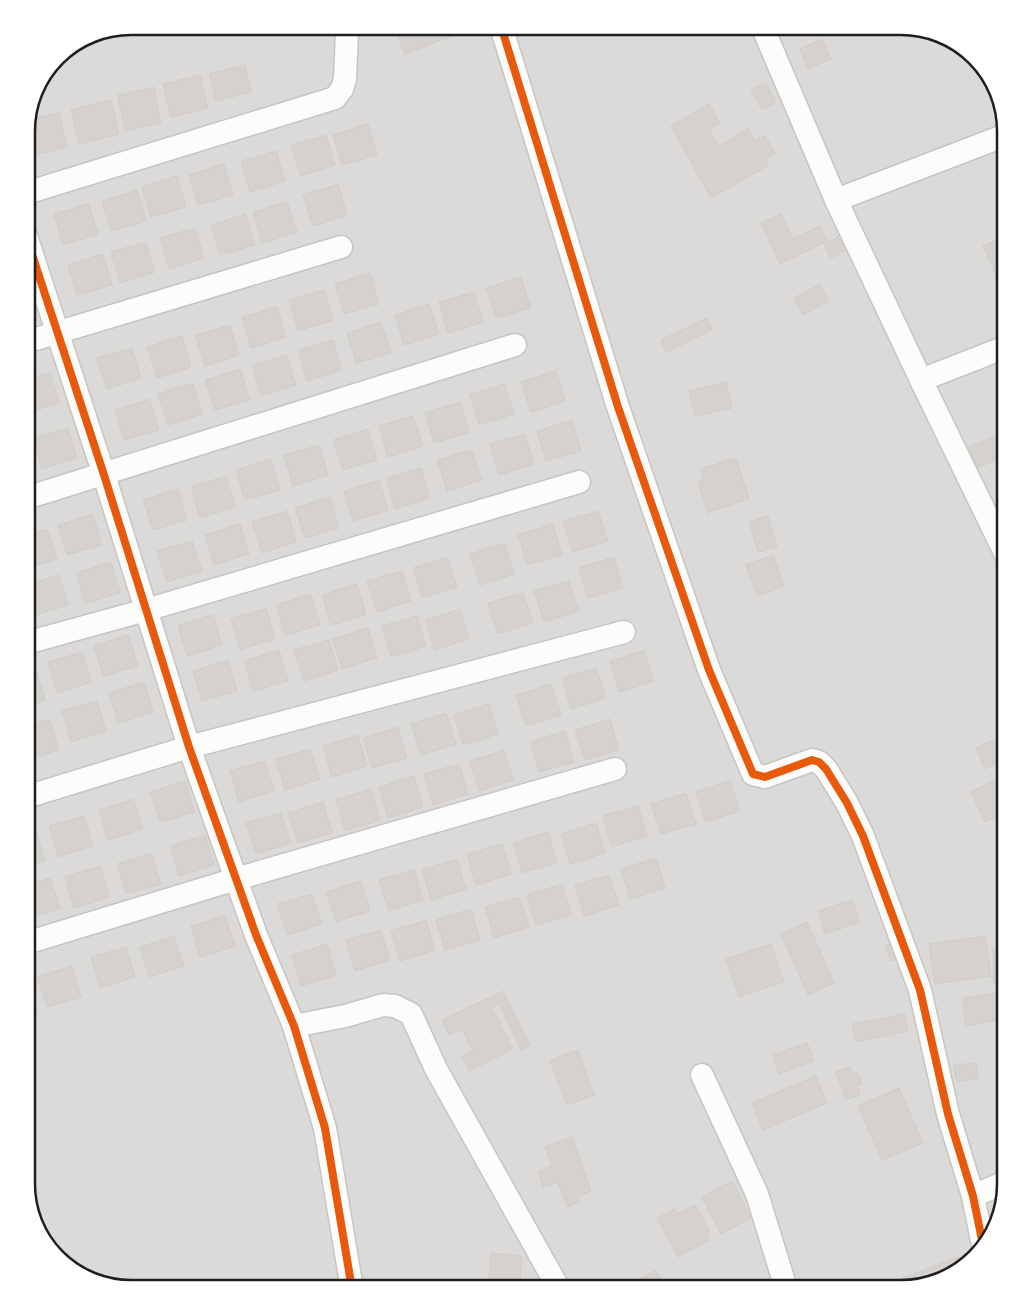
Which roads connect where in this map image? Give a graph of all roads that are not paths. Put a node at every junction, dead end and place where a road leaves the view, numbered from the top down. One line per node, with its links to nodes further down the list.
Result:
1 (347, 35): 5 (street)
2 (504, 35): 29 (street)
3 (766, 35): 6 (street)
4 (997, 138): 6 (street)
5 (35, 190)
6 (836, 200): 13 (street)
7 (341, 247): 9 (street)
8 (35, 263): 9 (street)
9 (58, 332): 10 (street); 14 (street)
10 (35, 339)
11 (515, 345): 14 (street)
12 (997, 351): 13 (street)
13 (920, 380): 17 (street)
14 (104, 475): 16 (street); 18 (street)
15 (579, 482): 18 (street)
16 (35, 495)
17 (997, 538)
18 (146, 610): 20 (street); 21 (street)
19 (624, 632): 21 (street)
20 (35, 641)
21 (189, 747): 23 (street); 24 (street)
22 (615, 770): 24 (street)
23 (35, 794)
24 (236, 879): 25 (street); 26 (street)
25 (35, 941)
26 (294, 1026): 31 (street); 32 (street)
27 (702, 1075): 33 (street)
28 (997, 1186): 29 (street)
29 (972, 1196): 30 (street)
30 (981, 1236)
31 (350, 1280)
32 (554, 1280)
33 (784, 1280)

